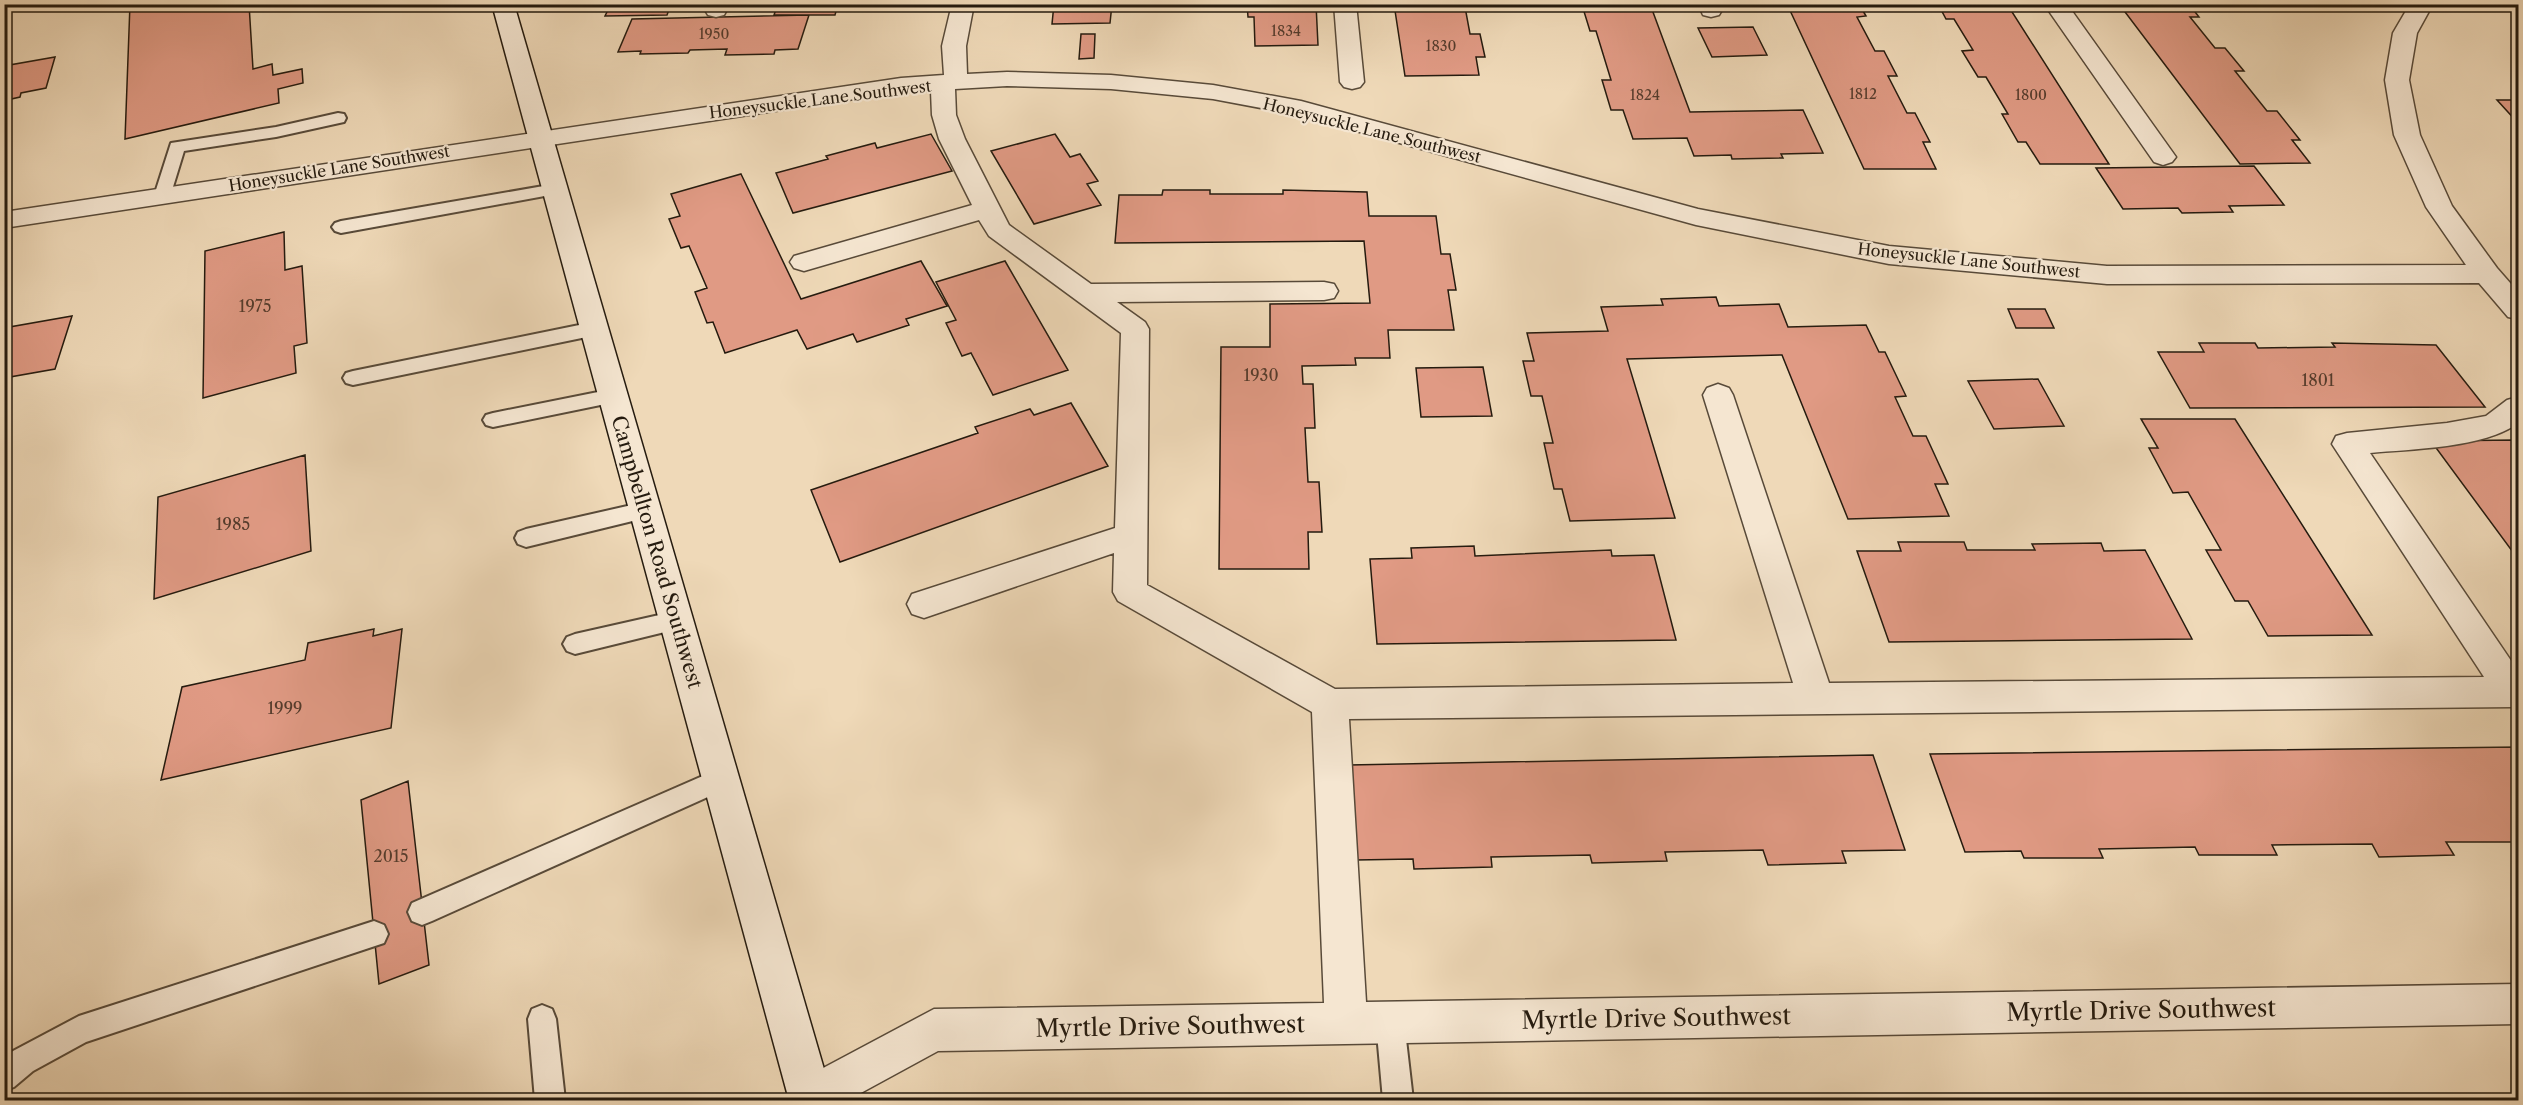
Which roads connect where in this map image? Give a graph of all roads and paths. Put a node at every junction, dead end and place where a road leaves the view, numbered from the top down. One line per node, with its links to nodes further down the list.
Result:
1 (502, 4): 9 (street, Campbellton Road Southwest)
2 (963, 4): 7 (street)
3 (1345, 4): 6 (street)
4 (2055, 4): 10 (street)
5 (2422, 4): 17 (street)
6 (1352, 82)
7 (949, 83): 9 (street, Honeysuckle Lane Southwest); 13 (street); 17 (street, Honeysuckle Lane Southwest)
8 (338, 118): 12 (lane)
9 (540, 138): 11 (street, Campbellton Road Southwest); 12 (street, Honeysuckle Lane Southwest)
10 (2163, 157)
11 (555, 189): 15 (lane); 21 (street, Campbellton Road Southwest)
12 (163, 196): 14 (street, Honeysuckle Lane Southwest)
13 (987, 209): 16 (street); 19 (street)
14 (4, 220)
15 (341, 227)
16 (804, 262)
17 (2487, 274): 20 (street)
18 (1324, 291): 19 (street)
19 (1085, 293): 28 (street)
20 (2518, 310)
21 (594, 329): 22 (lane); 24 (street, Campbellton Road Southwest)
22 (353, 378)
23 (1718, 395): 34 (street)
24 (613, 396): 26 (lane); 27 (street, Campbellton Road Southwest)
25 (2518, 408): 33 (street)
26 (493, 420)
27 (645, 510): 29 (lane); 31 (street, Campbellton Road Southwest)
28 (1131, 535): 30 (street); 35 (street)
29 (526, 538)
30 (924, 604)
31 (677, 620): 32 (lane); 36 (street, Campbellton Road Southwest)
32 (575, 644)
33 (2516, 693): 34 (street)
34 (1816, 698): 35 (street)
35 (1330, 704): 42 (street)
36 (720, 779): 37 (lane); 44 (street, Campbellton Road Southwest)
37 (422, 912)
38 (374, 934): 43 (lane)
39 (2518, 1004): 41 (street, Myrtle Drive Southwest)
40 (542, 1019): 45 (lane)
41 (1390, 1022): 42 (street, Myrtle Drive Southwest); 46 (lane)
42 (1346, 1023): 44 (street, Myrtle Drive Southwest)
43 (4, 1077)
44 (809, 1100)
45 (550, 1101)
46 (1398, 1101)

